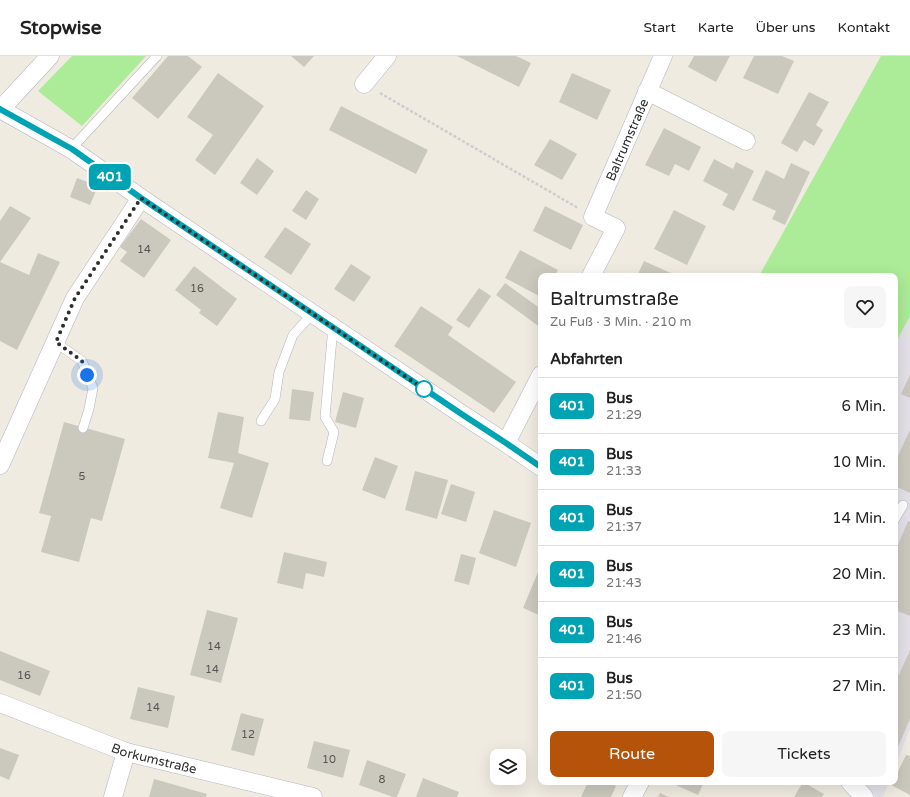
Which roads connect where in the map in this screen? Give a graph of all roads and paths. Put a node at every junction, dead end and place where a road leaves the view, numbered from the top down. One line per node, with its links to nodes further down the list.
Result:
1 (50, 56): 7 (street)
2 (157, 56): 9 (lane)
3 (387, 56): 5 (street)
4 (663, 56): 6 (street, Baltrumstraße)
5 (364, 84): 11 (path)
6 (647, 91): 8 (street); 11 (street, Baltrumstraße)
7 (1, 109): 9 (street)
8 (746, 141)
9 (72, 149): 10 (street)
10 (141, 198): 13 (street); 15 (street)
11 (593, 217): 12 (street)
12 (593, 273)
13 (313, 313): 14 (street); 17 (lane)
14 (333, 327): 19 (street); 20 (lane)
15 (56, 342): 18 (lane); 21 (street)
16 (538, 381): 19 (street)
17 (261, 421)
18 (83, 428)
19 (506, 443): 22 (street)
20 (327, 461)
21 (0, 465)
22 (538, 465)
23 (902, 505): 24 (lane)
24 (898, 513)
25 (0, 703): 26 (street, Borkumstraße)
26 (126, 752): 29 (street); 30 (street, Borkumstraße)
27 (638, 785): 31 (street)
28 (853, 785): 32 (street)
29 (113, 797)
30 (313, 797)
31 (632, 797)
32 (864, 797)

